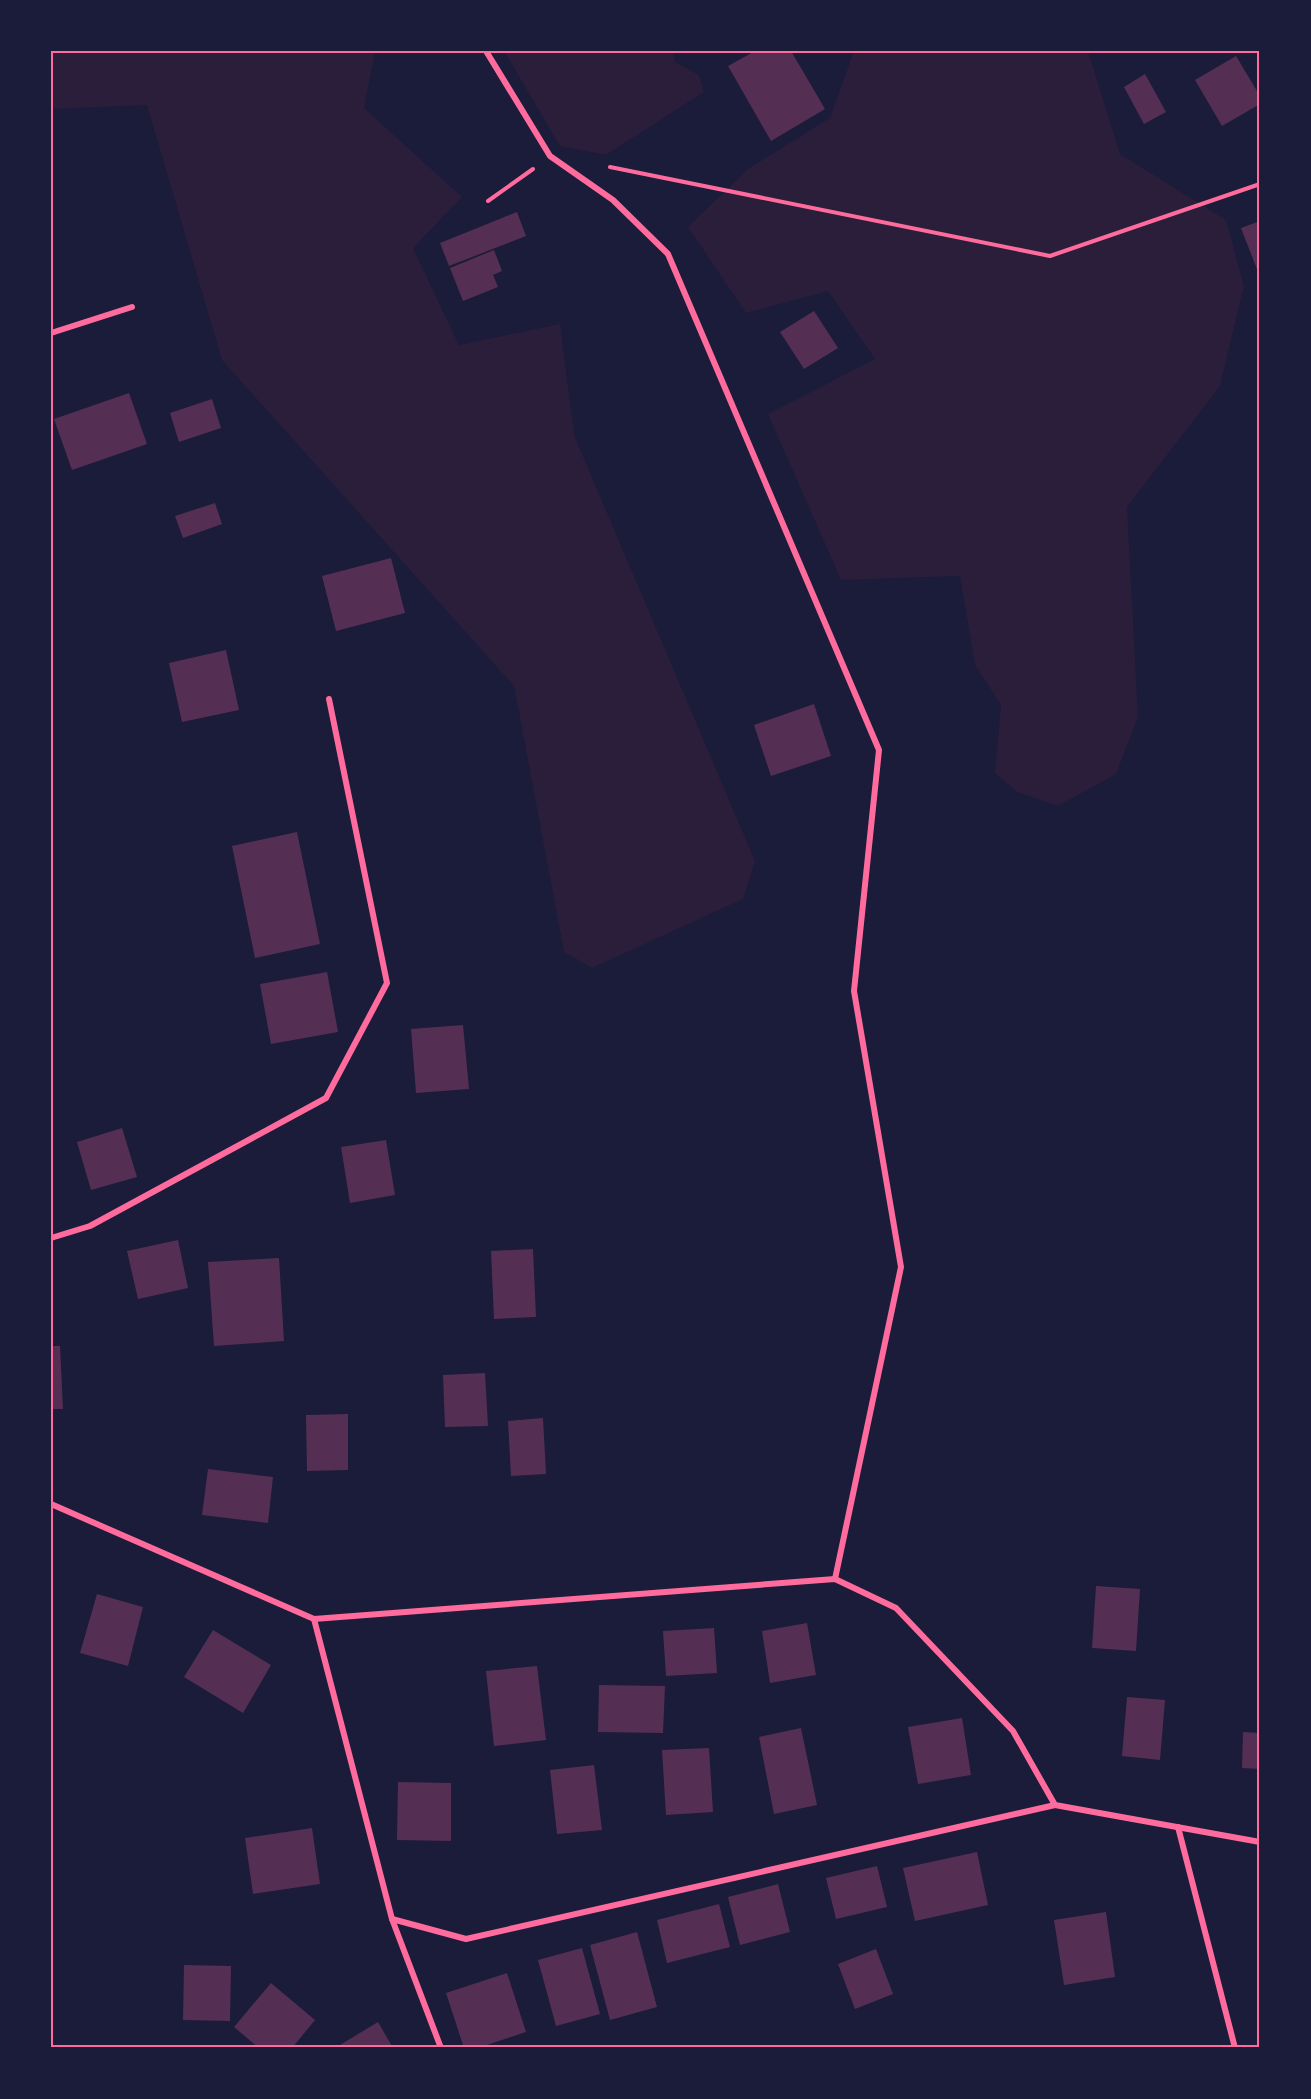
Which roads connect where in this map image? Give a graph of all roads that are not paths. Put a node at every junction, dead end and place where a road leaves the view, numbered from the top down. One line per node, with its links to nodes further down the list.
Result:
1 (486, 51): 7 (street)
2 (132, 307): 3 (street)
3 (51, 333)
4 (329, 699): 5 (street)
5 (51, 1238)
6 (51, 1504): 8 (street)
7 (835, 1579): 8 (street); 9 (street)
8 (314, 1619): 12 (street)
9 (1055, 1805): 10 (street); 12 (street)
10 (1178, 1827): 11 (street); 14 (street)
11 (1260, 1842)
12 (392, 1918): 13 (street)
13 (441, 2048)
14 (1235, 2048)

